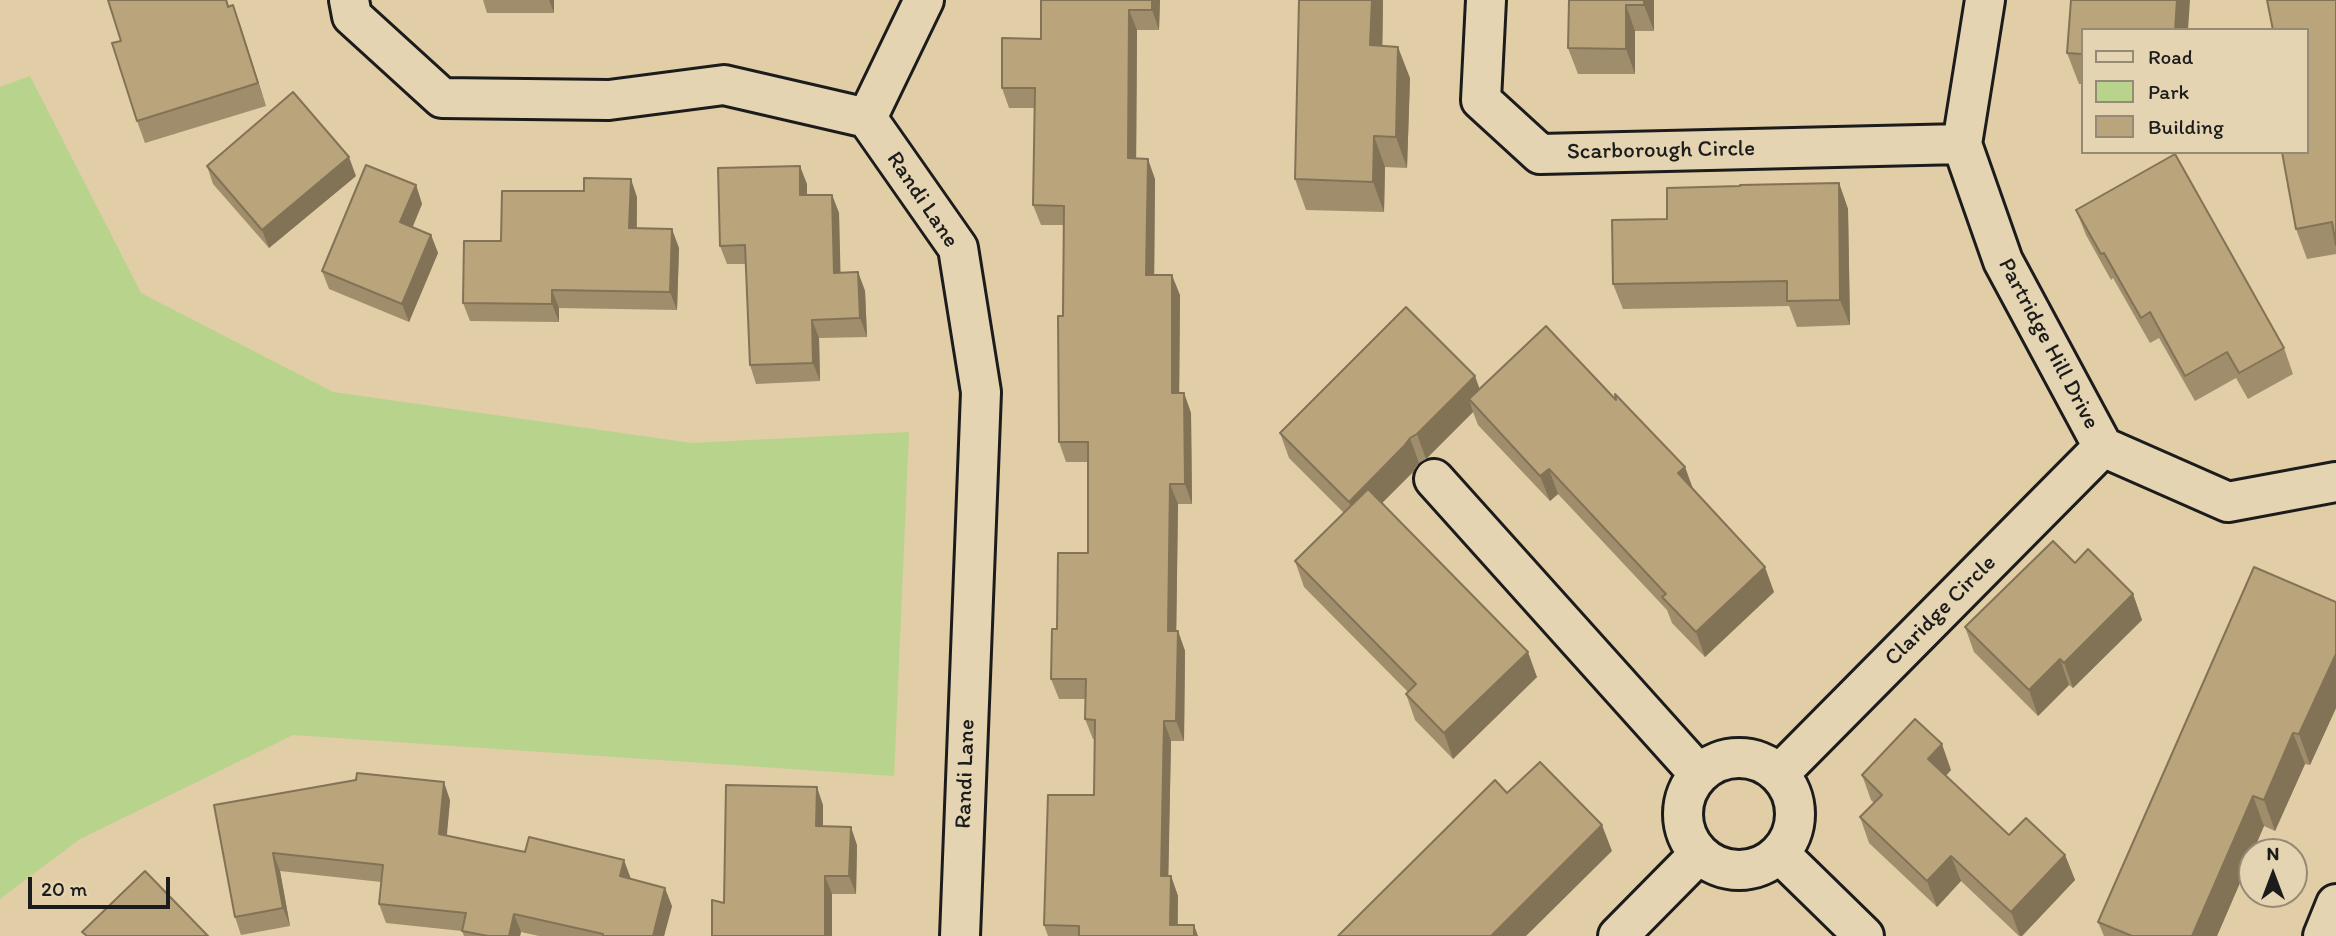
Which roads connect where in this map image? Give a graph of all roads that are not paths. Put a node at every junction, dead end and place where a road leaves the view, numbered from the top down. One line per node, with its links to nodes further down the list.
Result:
1 (349, 0): 5 (street)
2 (924, 0): 5 (street)
3 (1486, 0): 6 (street, Scarborough Circle)
4 (1985, 0): 6 (street, Partridge Hill Drive)
5 (867, 118): 15 (street, Randi Lane)
6 (1962, 144): 7 (street, Partridge Hill Drive)
7 (2102, 447): 9 (street, Partridge Hill Drive); 11 (street, Claridge Circle)
8 (1434, 479): 10 (street)
9 (2336, 482)
10 (1699, 774): 11 (street); 13 (street)
11 (1779, 774): 12 (street)
12 (1779, 853): 13 (street); 17 (street)
13 (1699, 854): 16 (street)
14 (2336, 904): 18 (street)
15 (960, 936)
16 (1618, 936)
17 (1864, 936)
18 (2323, 936)

